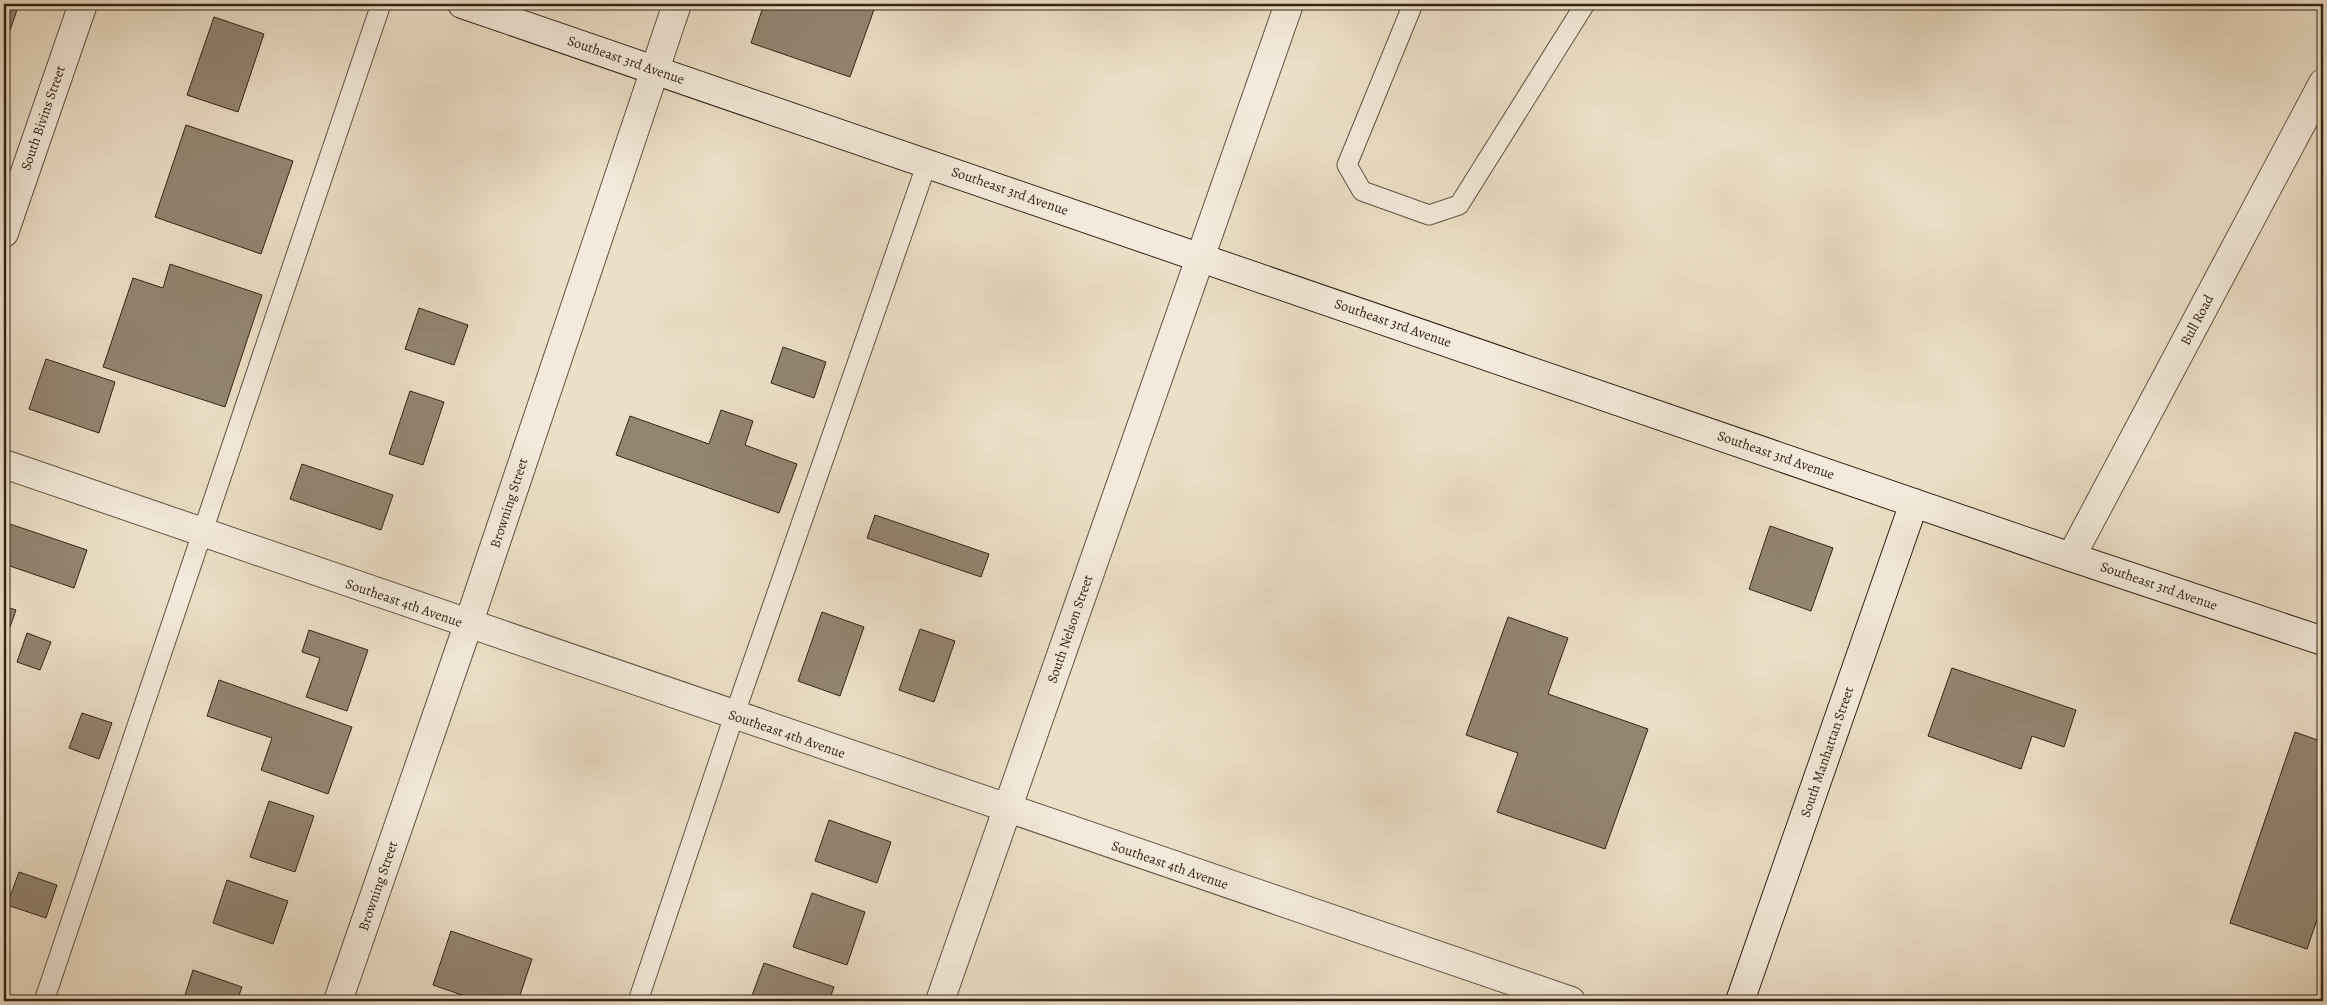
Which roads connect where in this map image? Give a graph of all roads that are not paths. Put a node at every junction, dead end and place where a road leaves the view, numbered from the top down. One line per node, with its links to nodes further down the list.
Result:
1 (83, 4): 11 (street, South Bivins Street)
2 (381, 4): 15 (lane)
3 (462, 4): 8 (street, Southeast 3rd Avenue)
4 (677, 4): 8 (street, Browning Street)
5 (1288, 4): 12 (street, South Nelson Street)
6 (1413, 4): 7 (lane)
7 (1585, 4)
8 (654, 70): 10 (street, Southeast 3rd Avenue); 17 (street, Browning Street)
9 (2323, 83): 16 (street, Bull Road)
10 (927, 163): 12 (street, Southeast 3rd Avenue); 19 (lane)
11 (4, 233)
12 (1200, 257): 14 (street, Southeast 3rd Avenue); 20 (street, South Nelson Street)
13 (4, 464): 15 (street, Southeast 4th Avenue)
14 (1914, 503): 16 (street, Southeast 3rd Avenue); 26 (street, South Manhattan Street)
15 (204, 534): 17 (street, Southeast 4th Avenue); 21 (lane)
16 (2071, 557): 18 (street, Southeast 3rd Avenue)
17 (468, 625): 19 (street, Southeast 4th Avenue); 22 (street, Browning Street)
18 (2323, 641)
19 (734, 716): 20 (street, Southeast 4th Avenue); 23 (lane)
20 (1007, 809): 24 (street, South Nelson Street); 25 (street, Southeast 4th Avenue)
21 (44, 1001)
22 (338, 1001)
23 (638, 1001)
24 (940, 1001)
25 (1571, 1001)
26 (1740, 1001)

